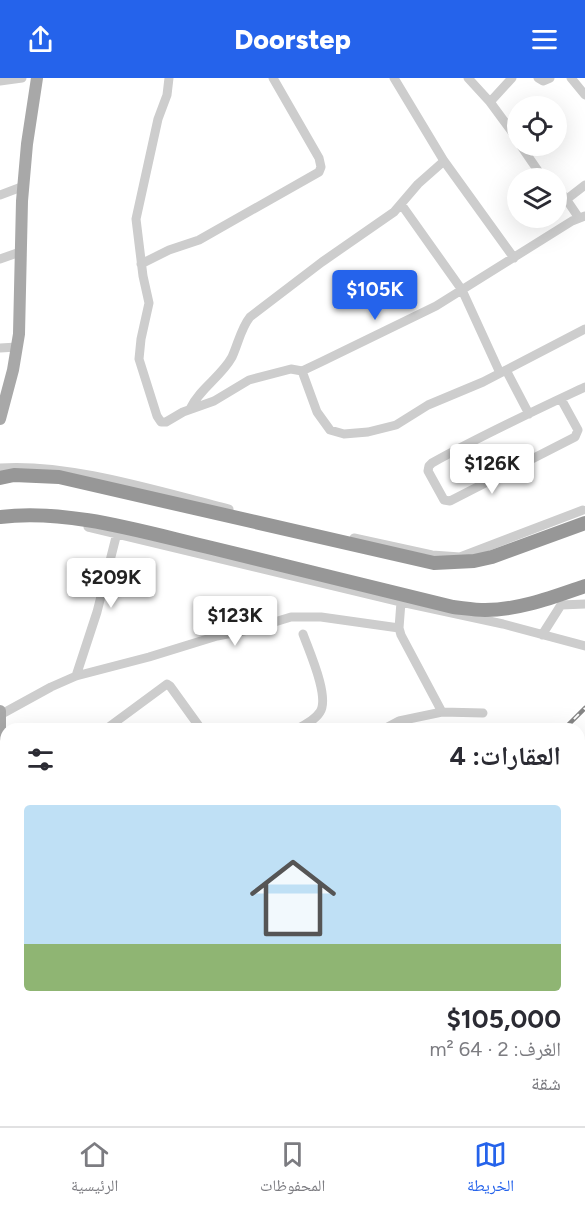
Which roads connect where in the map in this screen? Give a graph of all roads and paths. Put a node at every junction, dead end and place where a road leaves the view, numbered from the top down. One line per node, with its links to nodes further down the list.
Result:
1 (22, 78): 11 (street)
2 (37, 78): 17 (main road)
3 (169, 78): 26 (street)
4 (273, 78): 26 (street)
5 (394, 78): 15 (street)
6 (468, 78): 13 (street)
7 (512, 78): 13 (street)
8 (538, 78): 9 (street)
9 (550, 78)
10 (571, 78): 12 (street)
11 (0, 81)
12 (585, 95)
13 (490, 102): 14 (street)
14 (507, 125)
15 (444, 161): 20 (street); 24 (street)
16 (585, 185): 19 (street)
17 (24, 186): 18 (street); 23 (main road)
18 (0, 195)
19 (567, 196)
20 (401, 204): 27 (street); 36 (street)
21 (567, 204): 22 (street)
22 (582, 217): 24 (street)
23 (20, 252): 25 (street); 29 (main road)
24 (514, 258): 27 (street)
25 (0, 259)
26 (141, 264): 36 (street)
27 (462, 290): 31 (street); 32 (street)
28 (585, 329): 32 (street)
29 (17, 347): 30 (street); 35 (main road)
30 (0, 348)
31 (302, 371): 32 (street); 36 (street)
32 (503, 372): 37 (street)
33 (585, 387): 34 (street)
34 (561, 399): 37 (street); 37 (street)
35 (2, 402): 38 (main road)
36 (190, 409)
37 (529, 414)
38 (0, 419)
39 (0, 468): 41 (street)
40 (0, 478): 41 (highway)
41 (584, 516)
42 (0, 517): 45 (highway)
43 (0, 522): 44 (street)
44 (117, 533): 46 (street); 52 (street)
45 (585, 586)
46 (401, 602): 48 (street); 50 (street)
47 (585, 604): 50 (street)
48 (399, 628): 52 (street); 53 (street)
49 (303, 634): 58 (street)
50 (542, 635): 51 (street)
51 (585, 646)
52 (76, 676): 54 (street)
53 (442, 712): 55 (street); 59 (street)
54 (0, 713): 60 (main road)
55 (483, 713)
56 (114, 723): 57 (street)
57 (197, 723)
58 (307, 723)
59 (405, 723)
60 (0, 724): 61 (main road)
61 (0, 765)

